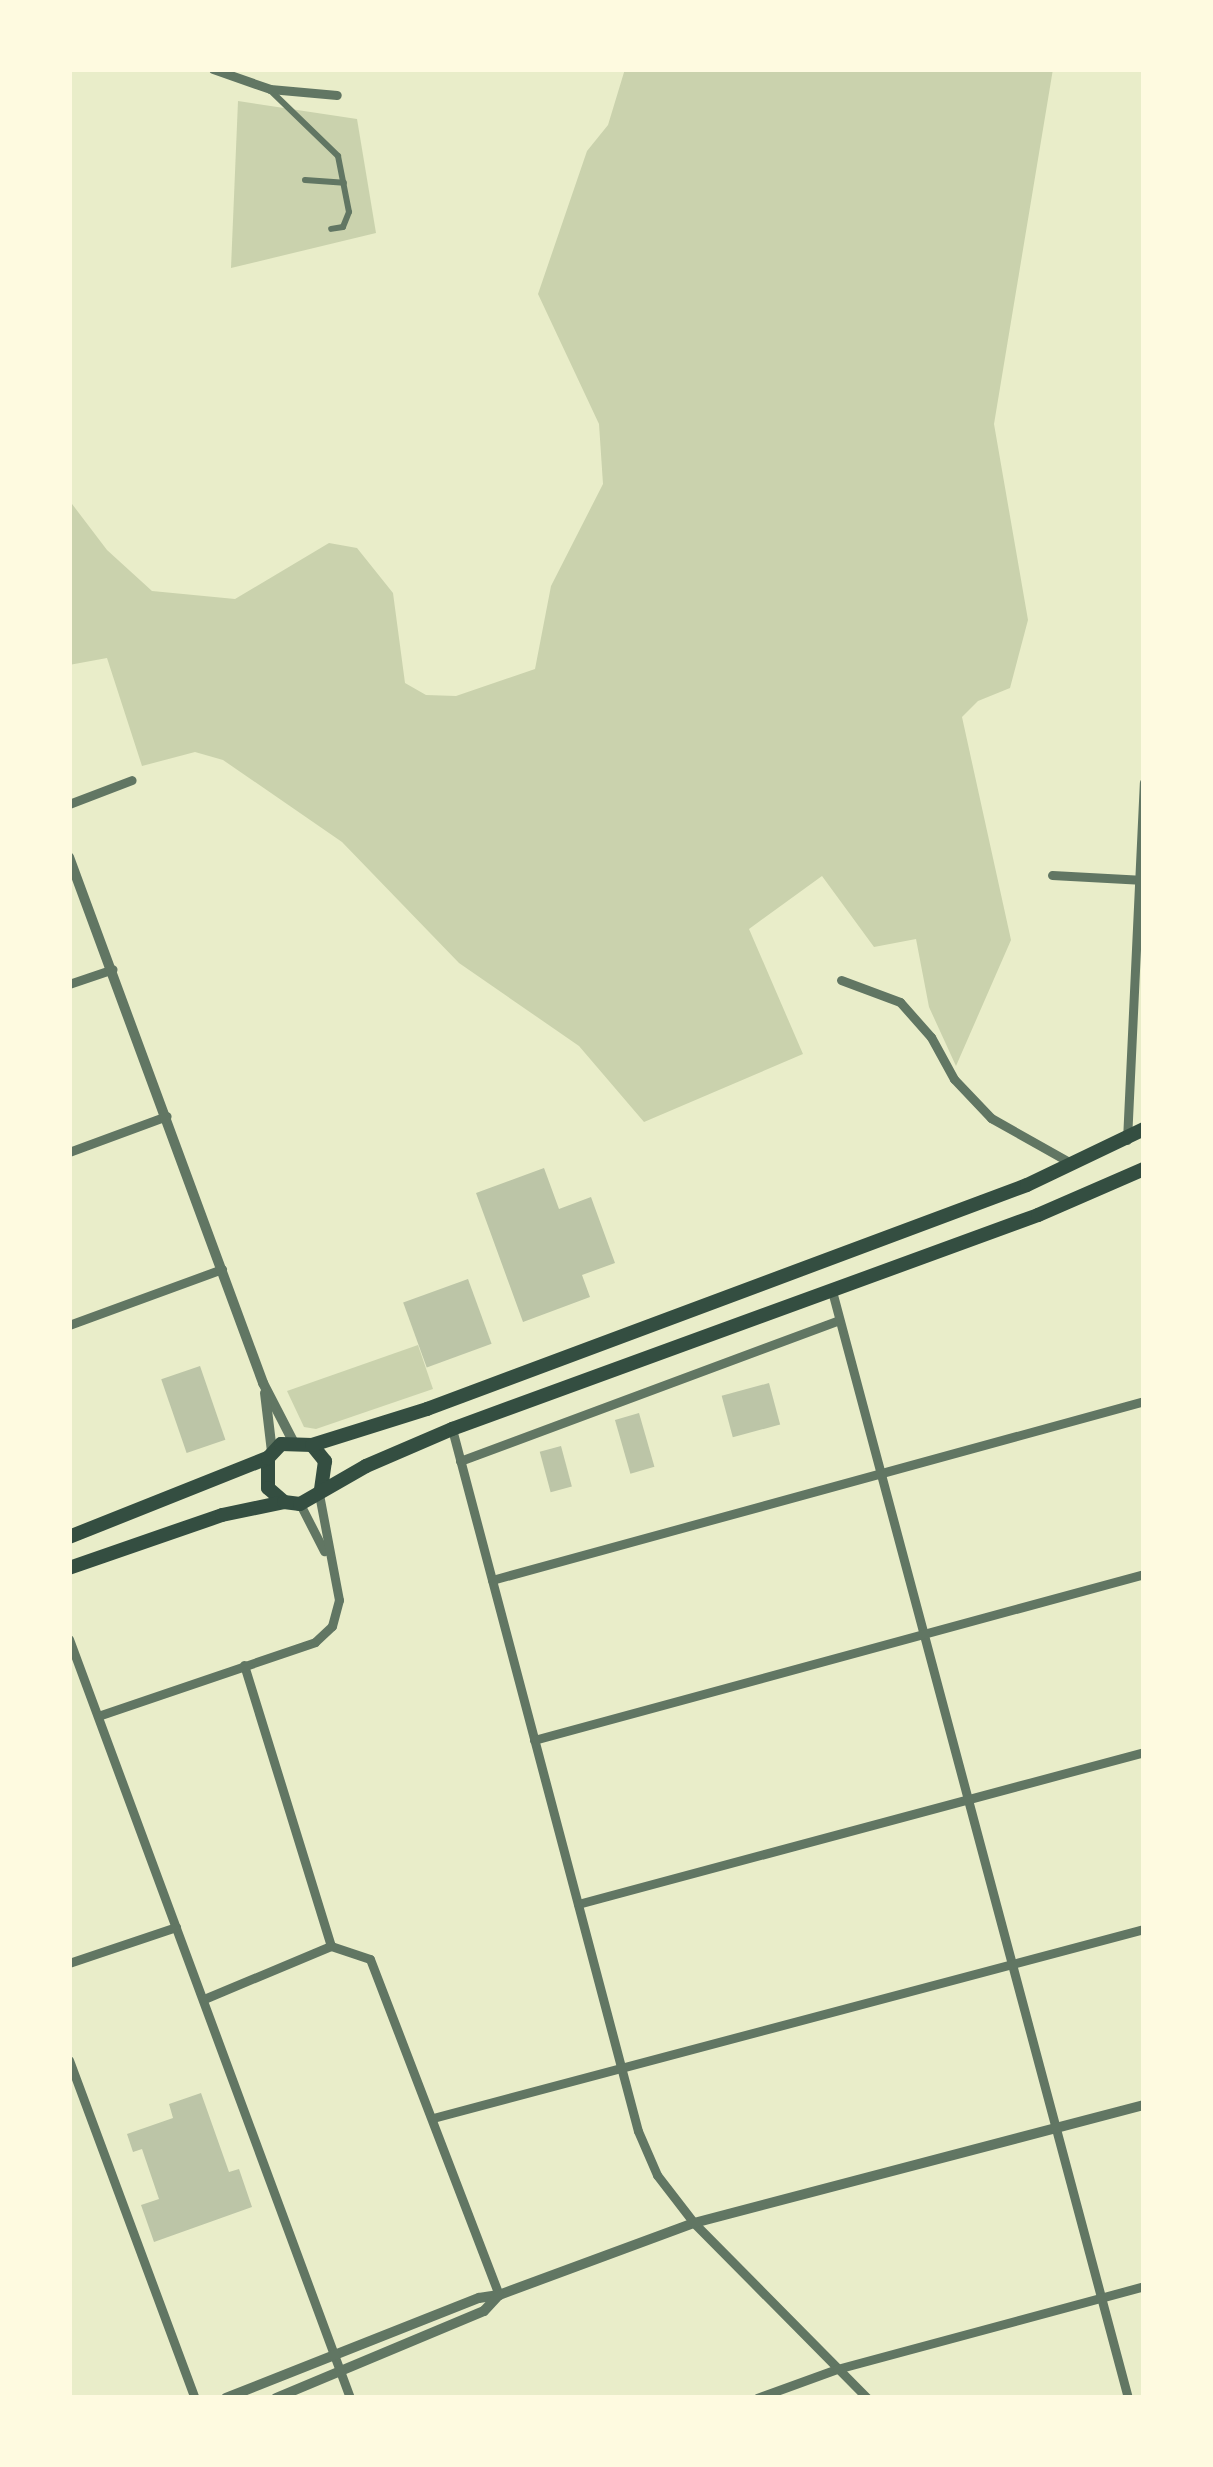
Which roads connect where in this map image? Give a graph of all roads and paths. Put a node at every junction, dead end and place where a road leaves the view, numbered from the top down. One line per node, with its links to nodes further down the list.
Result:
1 (213, 69): 2 (street)
2 (226, 72): 3 (street)
3 (270, 89): 4 (street); 6 (street)
4 (337, 94)
5 (305, 180): 6 (street)
6 (344, 183): 7 (street)
7 (331, 229)
8 (132, 780): 10 (street)
9 (1144, 782): 13 (street)
10 (69, 804)
11 (69, 857): 14 (street)
12 (1052, 875): 13 (street)
13 (1142, 880): 19 (street)
14 (112, 968): 16 (street); 17 (street)
15 (842, 980): 21 (street)
16 (69, 984)
17 (167, 1115): 20 (street); 23 (street)
18 (1144, 1129): 19 (main road)
19 (1127, 1140): 21 (main road)
20 (69, 1152)
21 (1076, 1165): 31 (main road)
22 (1144, 1169): 24 (main road)
23 (223, 1269): 26 (street); 27 (street)
24 (832, 1291): 25 (street); 29 (main road)
25 (839, 1320): 33 (street); 34 (street)
26 (69, 1325)
27 (263, 1384): 30 (street); 32 (street)
28 (1144, 1401): 34 (street)
29 (452, 1429): 33 (street); 35 (main road)
30 (293, 1441): 31 (main road); 32 (main road)
31 (312, 1445): 35 (main road)
32 (270, 1455): 36 (main road); 38 (main road)
33 (460, 1461): 42 (street)
34 (880, 1474): 42 (street); 43 (street)
35 (320, 1492): 37 (main road); 39 (street)
36 (284, 1502): 37 (main road); 40 (main road)
37 (300, 1504): 39 (street)
38 (69, 1538)
39 (330, 1561): 45 (street)
40 (69, 1568)
41 (1144, 1574): 43 (street)
42 (492, 1580): 47 (street)
43 (922, 1634): 47 (street); 49 (street)
44 (69, 1640): 46 (street)
45 (244, 1665): 46 (street); 53 (street)
46 (98, 1716): 51 (street)
47 (534, 1740): 50 (street)
48 (1144, 1752): 49 (street)
49 (967, 1800): 50 (street); 55 (street)
50 (578, 1904): 58 (street)
51 (176, 1927): 54 (street); 56 (street)
52 (1144, 1929): 55 (street)
53 (332, 1946): 56 (street); 60 (street)
54 (69, 1963)
55 (1011, 1965): 58 (street); 61 (street)
56 (205, 1999): 66 (street)
57 (69, 2060): 69 (street)
58 (621, 2069): 60 (street); 62 (street)
59 (1144, 2105): 61 (street)
60 (433, 2118): 64 (street)
61 (1054, 2128): 62 (street); 65 (street)
62 (694, 2223): 64 (street); 67 (street)
63 (1144, 2286): 65 (street)
64 (500, 2295): 66 (street); 68 (street)
65 (1099, 2298): 67 (street); 75 (street)
66 (335, 2356): 68 (street); 70 (street)
67 (837, 2369): 73 (street); 74 (street)
68 (341, 2373): 71 (street); 72 (street)
69 (195, 2398)
70 (226, 2398)
71 (276, 2398)
72 (350, 2398)
73 (758, 2398)
74 (867, 2398)
75 (1128, 2398)

